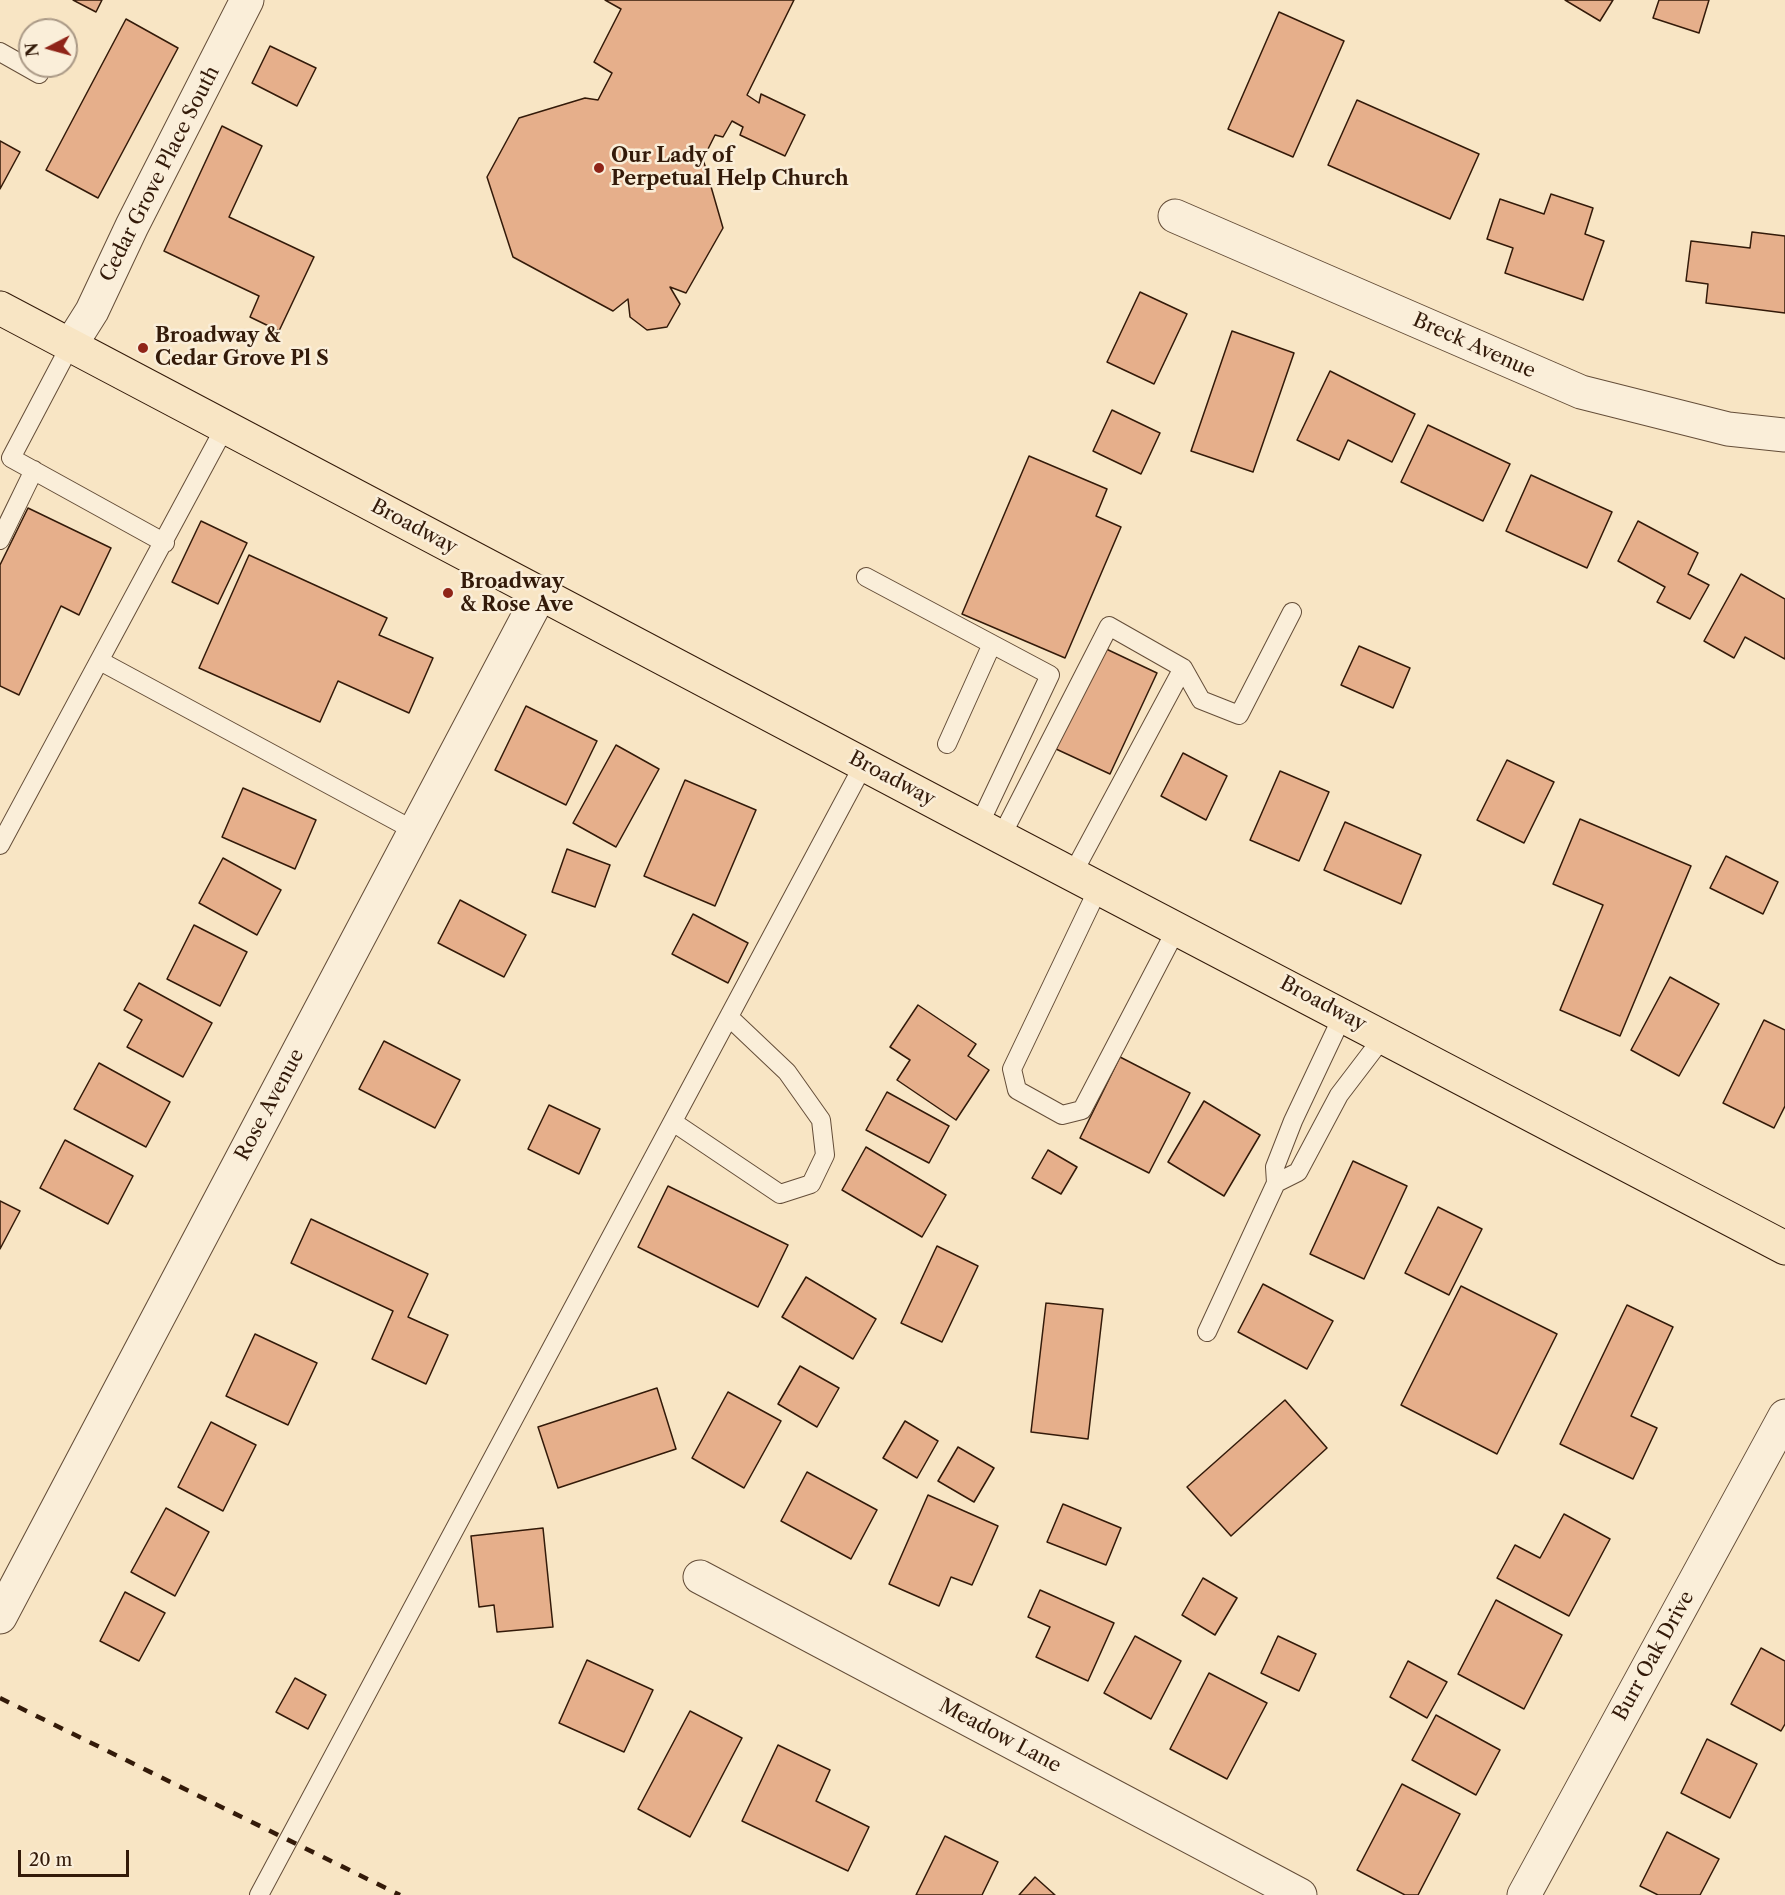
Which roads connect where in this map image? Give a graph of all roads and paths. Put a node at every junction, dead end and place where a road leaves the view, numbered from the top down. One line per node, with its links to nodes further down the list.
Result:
1 (247, 0): 6 (street, Cedar Grove Place South)
2 (0, 52): 3 (lane)
3 (18, 62)
4 (1175, 216): 8 (street, Breck Avenue)
5 (0, 308): 6 (main road, Broadway)
6 (70, 346): 7 (main road, Broadway); 9 (lane)
7 (225, 427): 11 (lane); 13 (main road, Broadway)
8 (1785, 435)
9 (34, 470): 10 (lane); 11 (lane)
10 (0, 540)
11 (165, 543): 16 (lane)
12 (866, 577): 15 (lane)
13 (540, 594): 19 (main road, Broadway); 20 (street, Rose Avenue)
14 (1292, 612): 17 (lane)
15 (992, 644): 18 (lane); 21 (lane)
16 (100, 661): 20 (lane); 22 (lane)
17 (1183, 668): 21 (lane); 23 (lane)
18 (947, 744)
19 (864, 764): 21 (main road, Broadway); 26 (lane)
20 (415, 831): 34 (street, Rose Avenue)
21 (990, 831): 23 (main road, Broadway)
22 (0, 845)
23 (1086, 880): 24 (main road, Broadway); 24 (lane)
24 (1177, 928): 25 (main road, Broadway)
25 (1343, 1015): 27 (main road, Broadway); 29 (lane)
26 (729, 1017): 28 (lane); 28 (lane)
27 (1384, 1036): 29 (lane); 30 (main road, Broadway)
28 (673, 1122): 35 (lane)
29 (1276, 1183): 31 (lane)
30 (1785, 1248)
31 (1207, 1332)
32 (1785, 1416): 37 (street, Burr Oak Drive)
33 (700, 1577): 36 (street, Meadow Lane)
34 (0, 1617)
35 (259, 1895)
36 (1300, 1895)
37 (1524, 1895)

